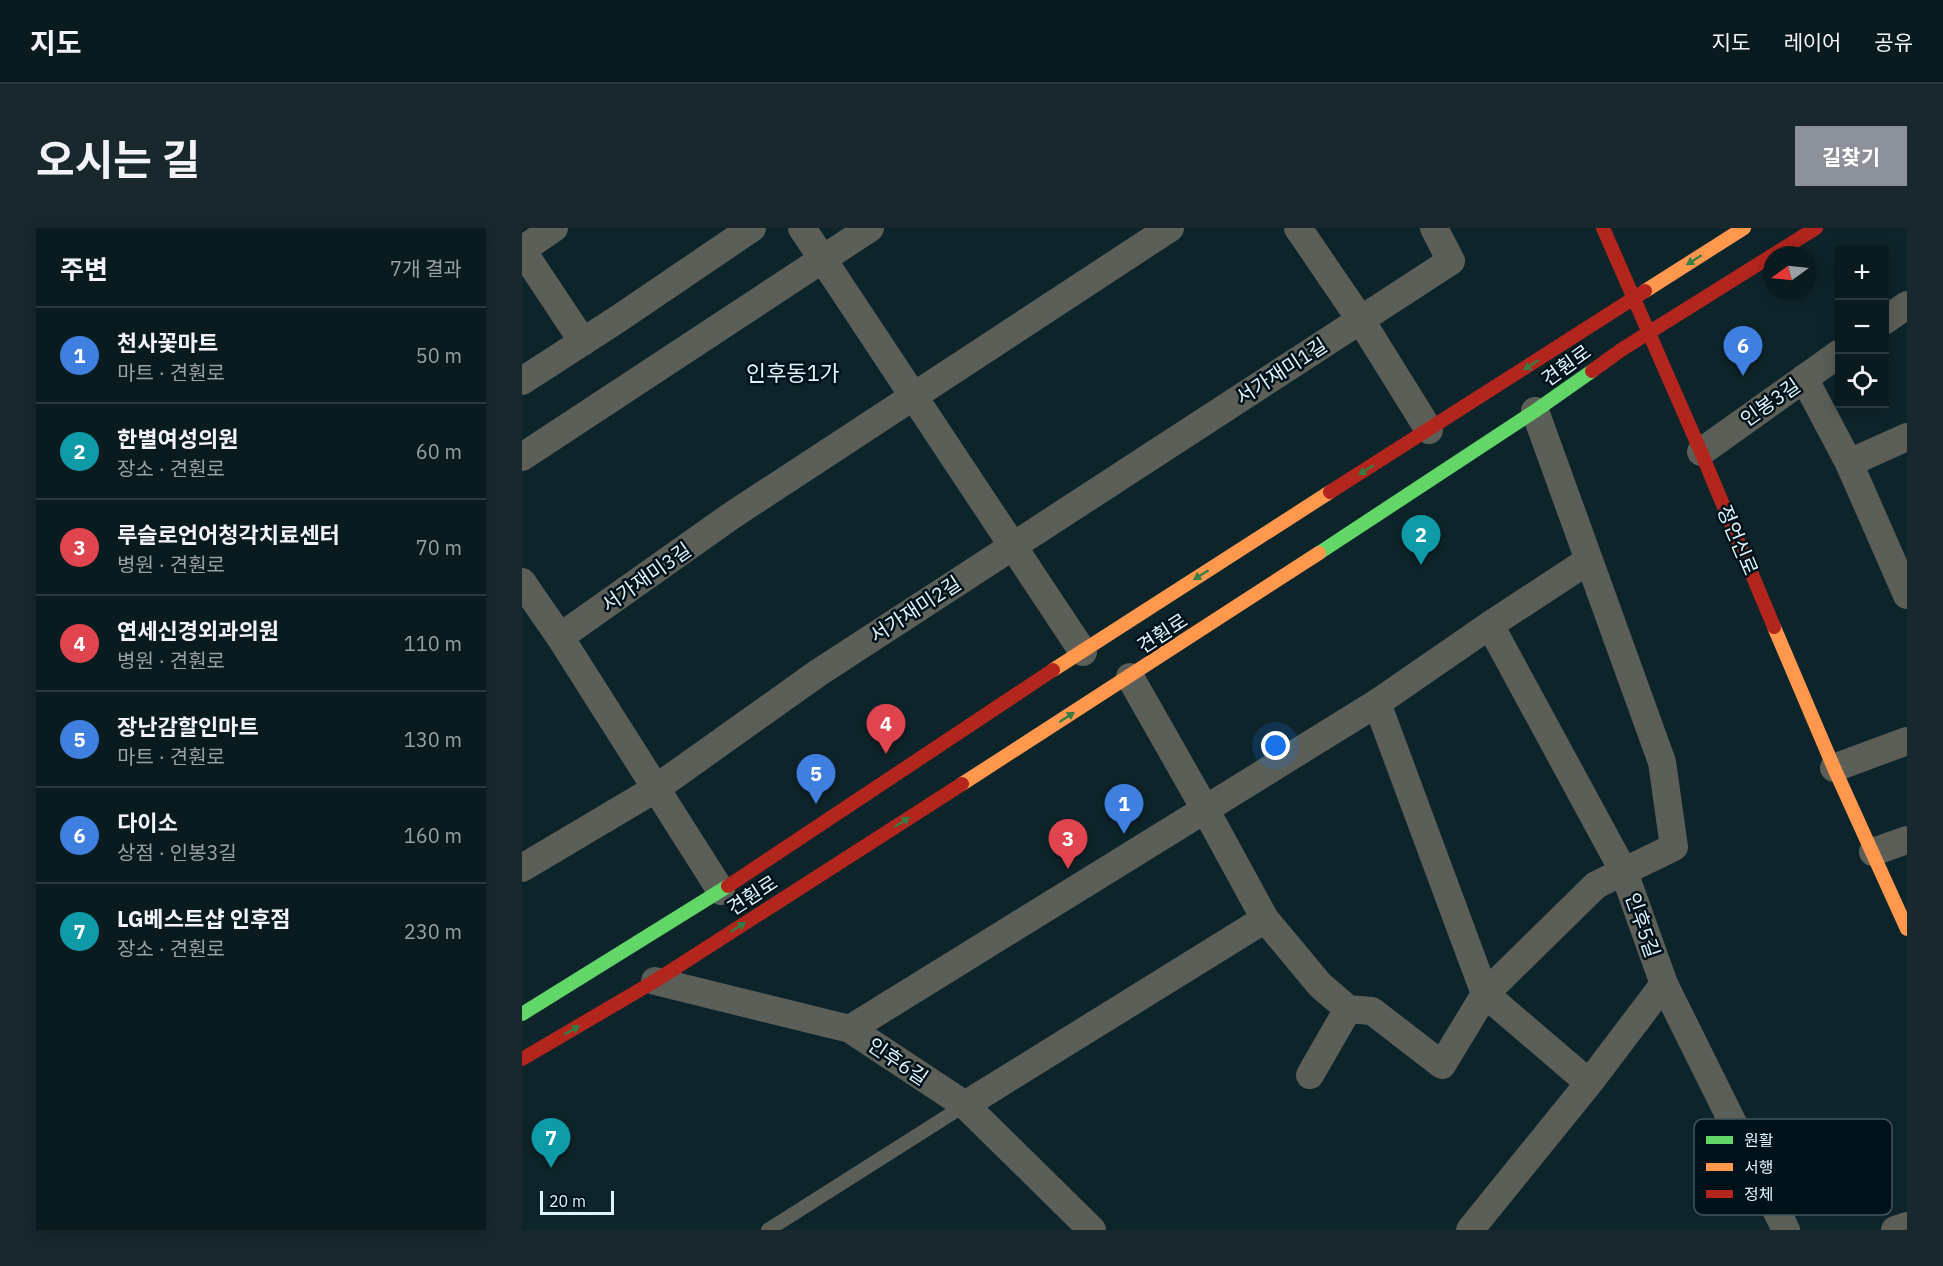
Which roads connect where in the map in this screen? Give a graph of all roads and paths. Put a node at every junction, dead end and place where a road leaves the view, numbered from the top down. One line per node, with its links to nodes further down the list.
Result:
1 (752, 228): 18 (street)
2 (802, 228): 12 (street)
3 (870, 228): 12 (street)
4 (1170, 228): 22 (street)
5 (1298, 228): 16 (street)
6 (1434, 228): 16 (street, 서가재미1길)
7 (1603, 228): 13 (street, 정언신로)
8 (1744, 228): 13 (street, 견훤로, one-way to 13)
9 (1816, 228): 17 (street, 견훤로)
10 (550, 231): 11 (street)
11 (522, 250): 18 (street)
12 (823, 259): 22 (street); 28 (street)
13 (1635, 298): 17 (street, 정언신로); 25 (street, 견훤로, one-way to 25)
14 (1907, 305): 15 (street)
15 (1889, 318)
16 (1360, 319): 24 (street, 서가재미1길); 25 (street)
17 (1649, 332): 23 (street, 견훤로); 27 (street, 정언신로)
18 (583, 342): 21 (street)
19 (1838, 354): 20 (street, 인봉3길)
20 (1804, 378): 27 (street, 인봉3길); 29 (street)
21 (522, 381)
22 (914, 396): 30 (street); 35 (street, 서가재미3길)
23 (1535, 411): 31 (street); 37 (street, 견훤로)
24 (1201, 422): 30 (street, 서가재미2길)
25 (1429, 430): 36 (street, 견훤로, one-way to 36)
26 (1907, 437): 29 (street)
27 (1701, 452): 40 (street, 정언신로)
28 (522, 457)
29 (1849, 463): 33 (street)
30 (1013, 545): 36 (street); 41 (street, 서가재미2길)
31 (1589, 560): 34 (street); 46 (street)
32 (522, 582): 35 (street)
33 (1904, 582)
34 (1490, 625): 38 (street); 46 (street, 인후5길)
35 (560, 637): 41 (street)
36 (1083, 652): 47 (street, 견훤로)
37 (1130, 677): 42 (street); 50 (street, 견훤로, one-way to 37)
38 (1377, 703): 42 (street); 52 (street)
39 (1907, 741): 40 (street)
40 (1834, 768): 44 (street, 정언신로)
41 (655, 789): 45 (street); 47 (street)
42 (1205, 809): 48 (street); 55 (street)
43 (1907, 840): 44 (street)
44 (1873, 852): 49 (street, 정언신로)
45 (522, 868)
46 (1624, 872): 51 (street, 인후5길); 52 (street)
47 (721, 891): 54 (street, 견훤로)
48 (1265, 919): 53 (street); 59 (street)
49 (1907, 929)
50 (655, 981): 55 (street, 인후6길); 56 (street, 견훤로, one-way to 50)
51 (1664, 984): 58 (street); 60 (street, 인후5길)
52 (1485, 994): 53 (street); 58 (street)
53 (1348, 1009): 57 (street)
54 (522, 1014)
55 (850, 1029): 59 (street, 인후6길)
56 (522, 1059)
57 (1310, 1075)
58 (1590, 1083): 65 (street)
59 (965, 1105): 63 (lane); 64 (street, 인후6길)
60 (1731, 1119)
61 (1779, 1215): 66 (street, 인후5길)
62 (1907, 1226): 67 (street)
63 (768, 1230)
64 (1092, 1230)
65 (1470, 1230)
66 (1786, 1230)
67 (1895, 1230)

